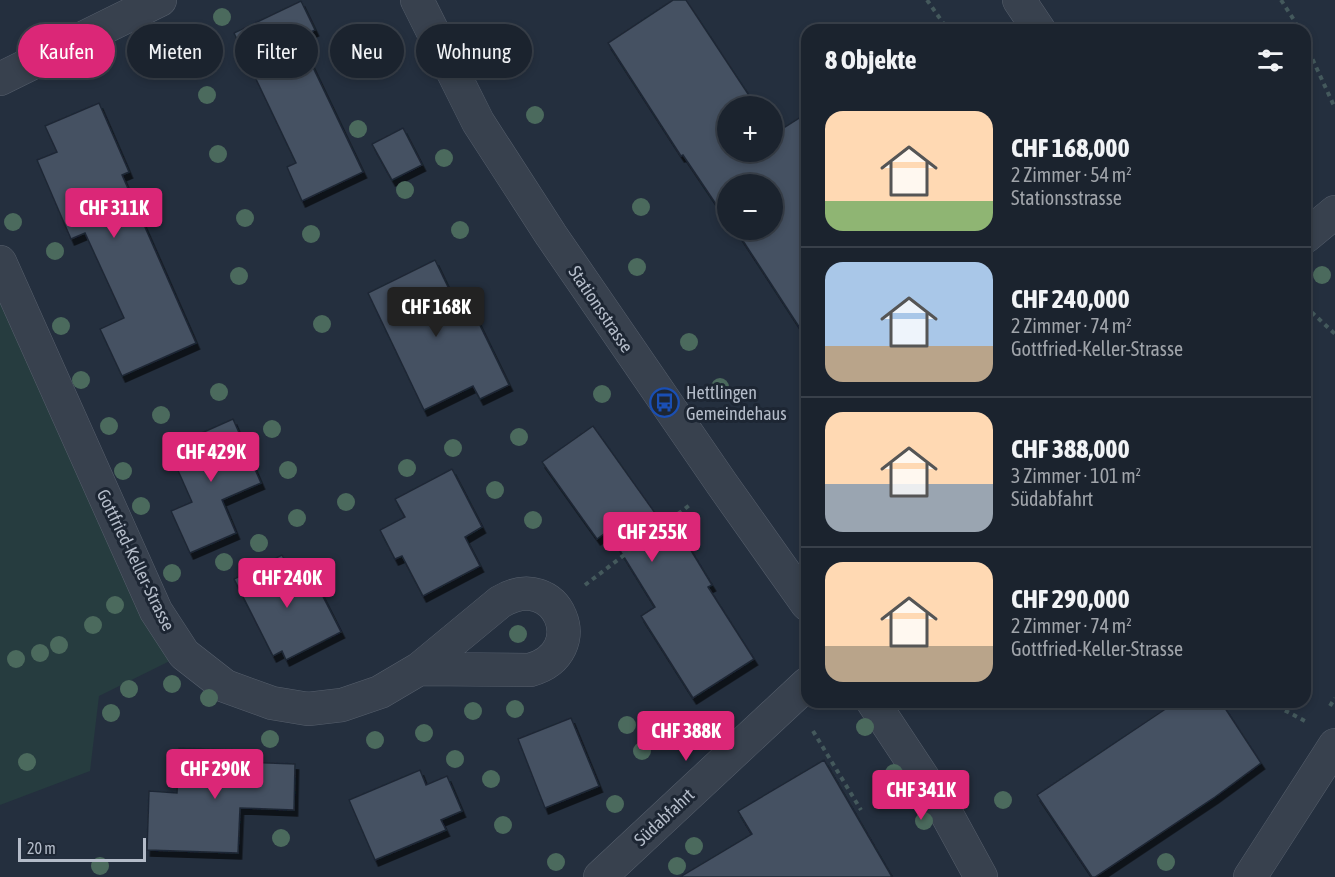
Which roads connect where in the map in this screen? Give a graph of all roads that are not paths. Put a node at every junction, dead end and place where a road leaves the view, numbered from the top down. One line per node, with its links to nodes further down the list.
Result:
1 (160, 0): 5 (street)
2 (417, 0): 9 (street, Stationsstrasse)
3 (1019, 0): 4 (street)
4 (1035, 24)
5 (0, 79)
6 (1335, 212): 7 (street)
7 (1311, 232)
8 (0, 262): 10 (street, Gottfried-Keller-Strasse)
9 (801, 596)
10 (419, 669): 10 (street, Gottfried-Keller-Strasse)
11 (801, 690): 14 (street, Südabfahrt)
12 (877, 708): 15 (street)
13 (1335, 745): 16 (street)
14 (600, 877)
15 (981, 877)
16 (1250, 877)

